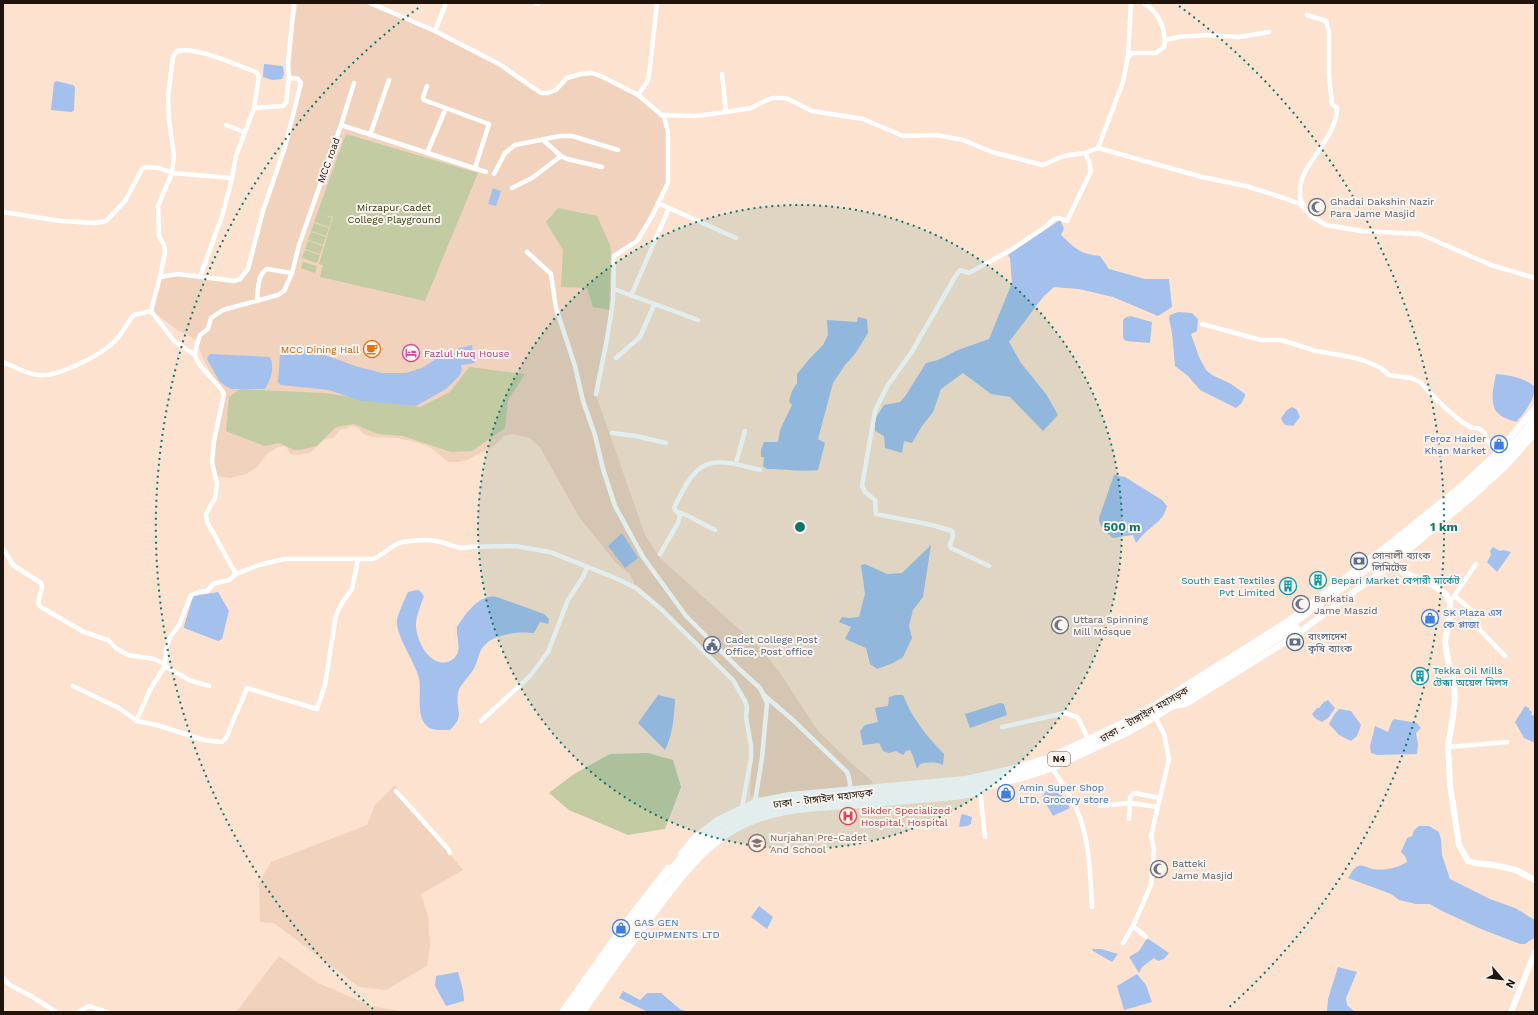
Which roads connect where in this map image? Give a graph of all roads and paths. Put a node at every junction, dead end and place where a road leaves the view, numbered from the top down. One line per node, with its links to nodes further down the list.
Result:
1 (294, 3): 13 (street)
2 (370, 3): 8 (street)
3 (446, 3): 8 (street)
4 (657, 3): 17 (street)
5 (1131, 3): 11 (street)
6 (1144, 3): 10 (street)
7 (1308, 15): 41 (street)
8 (435, 31): 17 (street)
9 (1269, 32): 10 (street)
10 (1166, 40): 11 (street)
11 (1128, 56): 27 (street)
12 (722, 74): 20 (street)
13 (289, 78): 18 (street); 47 (street)
14 (389, 80): 25 (street)
15 (354, 83): 23 (street)
16 (427, 86): 19 (street)
17 (638, 95): 21 (street)
18 (254, 108): 24 (street); 35 (street)
19 (446, 108): 29 (street); 33 (street)
20 (726, 112): 21 (street); 30 (street)
21 (663, 116): 39 (street)
22 (226, 124): 24 (street)
23 (341, 125): 25 (street, MCC road); 45 (street, MCC road)
24 (244, 132): 37 (street)
25 (370, 135): 29 (street, MCC road)
26 (542, 140): 28 (street); 31 (street); 36 (street)
27 (1098, 148): 30 (street); 41 (street)
28 (618, 150)
29 (427, 153): 33 (street, MCC road)
30 (1085, 153): 76 (street)
31 (561, 156): 32 (street); 38 (street)
32 (602, 167)
33 (475, 168): 34 (street, MCC road)
34 (486, 172)
35 (172, 173): 37 (street); 42 (street); 46 (street)
36 (494, 174)
37 (232, 178): 47 (street)
38 (512, 188)
39 (658, 202): 40 (street); 49 (street)
40 (669, 208): 43 (street); 50 (street)
41 (1304, 208): 48 (street)
42 (3, 212)
43 (736, 238)
44 (527, 252): 86 (street)
45 (292, 273): 51 (street, MCC road); 51 (street)
46 (160, 277): 47 (street); 53 (street)
47 (200, 277)
48 (1535, 278)
49 (614, 289): 50 (street); 59 (street)
50 (631, 296): 52 (street)
51 (257, 301): 56 (street, MCC road)
52 (654, 304): 54 (street); 57 (street)
53 (151, 311): 56 (street); 58 (street)
54 (698, 320)
55 (1202, 324): 67 (street)
56 (195, 355): 79 (street)
57 (616, 358)
58 (3, 362)
59 (596, 394)
60 (1535, 408): 67 (main road)
61 (1535, 418): 87 (highway, ঢাকা - টাঙ্গাইল মহাসড়ক / N4)
62 (1535, 427): 87 (highway, ঢাকা - টাঙ্গাইল মহাসড়ক / N4)
63 (746, 431): 68 (street)
64 (612, 433): 66 (street)
65 (1535, 433): 77 (main road)
66 (666, 443)
67 (1497, 453): 87 (main road)
68 (736, 463): 69 (street); 70 (street)
69 (760, 470)
70 (678, 512): 71 (street); 73 (street)
71 (716, 530)
72 (3, 549): 83 (street)
73 (660, 554)
74 (358, 559): 78 (street); 79 (street); 89 (street)
75 (1476, 564): 80 (street)
76 (989, 566)
77 (1389, 566): 81 (main road); 87 (main road)
78 (587, 567): 90 (street); 103 (street)
79 (236, 574): 83 (street)
80 (1455, 596): 81 (street); 82 (street)
81 (1450, 602): 94 (main road)
82 (1505, 656)
83 (165, 665): 85 (street); 89 (street)
84 (73, 686): 89 (street)
85 (209, 686)
86 (763, 694): 98 (street); 100 (street)
87 (1171, 700): 88 (highway, ঢাকা - টাঙ্গাইল মহাসড়ক / N4); 92 (highway, ঢাকা - টাঙ্গাইল মহাসড়ক / N4)
88 (1155, 716): 95 (highway, ঢাকা - টাঙ্গাইল মহাসড়ক / N4); 99 (street)
89 (136, 721)
90 (481, 721)
91 (1002, 727): 92 (street)
92 (1089, 742): 98 (highway, ঢাকা - টাঙ্গাইল মহাসড়ক / N4)
93 (1507, 742): 94 (street)
94 (1448, 747): 108 (main road)
95 (1052, 768): 97 (highway, ঢাকা - টাঙ্গাইল মহাসড়ক / N4); 109 (street)
96 (396, 791): 107 (street)
97 (980, 791): 106 (street); 120 (highway, ঢাকা - টাঙ্গাইল মহাসড়ক / N4); 121 (main road)
98 (851, 792): 100 (main road); 119 (highway, ঢাকা - টাঙ্গাইল মহাসড়ক / N4)
99 (1160, 798): 101 (street); 104 (street)
100 (755, 802): 103 (main road)
101 (1130, 803): 102 (street); 104 (street); 105 (street)
102 (1100, 806)
103 (742, 807): 118 (main road)
104 (1158, 807): 110 (street)
105 (1129, 819)
106 (986, 837)
107 (450, 853)
108 (1535, 880)
109 (1092, 907)
110 (1133, 926): 111 (street); 112 (street)
111 (1146, 937)
112 (1123, 943)
113 (1535, 952): 122 (main road)
114 (3, 978): 115 (street)
115 (56, 1012)
116 (78, 1012): 117 (street)
117 (107, 1012)
118 (562, 1012)
119 (569, 1012)
120 (577, 1012)
121 (583, 1012)
122 (1511, 1012)

